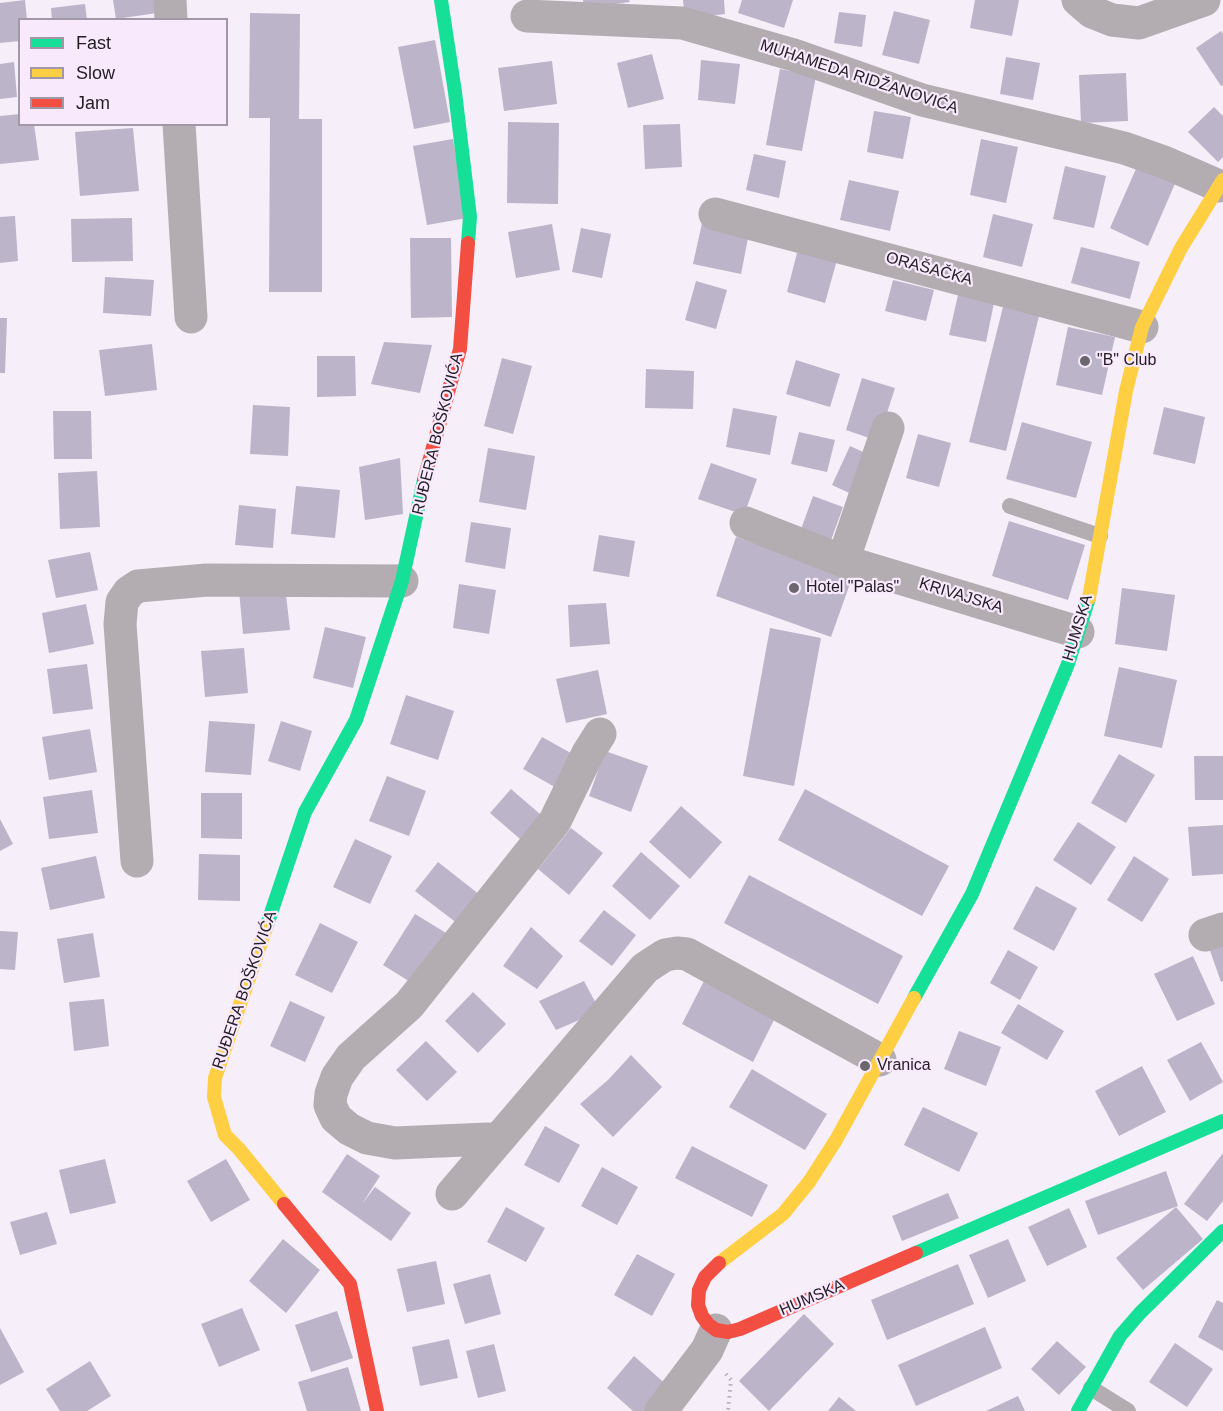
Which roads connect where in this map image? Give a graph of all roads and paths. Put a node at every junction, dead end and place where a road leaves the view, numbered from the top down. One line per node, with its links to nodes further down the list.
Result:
1 (170, 0): 6 (street)
2 (441, 0): 17 (street, RUĐERA BOŠKOVIĆA)
3 (1078, 0): 4 (street)
4 (1204, 0)
5 (527, 16): 8 (street, MUHAMEDA RIDŽANOVIĆA)
6 (171, 18)
7 (179, 126): 10 (street)
8 (1221, 183): 11 (street, HUMSKA)
9 (715, 213): 11 (street, ORAŠAČKA)
10 (191, 317)
11 (1142, 327): 15 (street, HUMSKA)
12 (888, 428): 16 (street)
13 (1010, 506): 15 (lane)
14 (746, 523): 16 (street, KRIVAJSKA)
15 (1100, 536): 18 (street, HUMSKA)
16 (843, 561): 18 (street, KRIVAJSKA)
17 (402, 581): 20 (street); 28 (street, RUĐERA BOŠKOVIĆA)
18 (1078, 632): 21 (street, HUMSKA)
19 (600, 734): 23 (street)
20 (137, 861)
21 (880, 1060): 23 (street); 26 (street, HUMSKA)
22 (1223, 1121): 26 (street, HUMSKA)
23 (496, 1142): 24 (street)
24 (452, 1194)
25 (1223, 1231): 27 (street)
26 (716, 1330): 29 (street)
27 (1091, 1388): 30 (street); 31 (lane)
28 (377, 1411)
29 (661, 1411)
30 (1078, 1411)
31 (1128, 1411)

